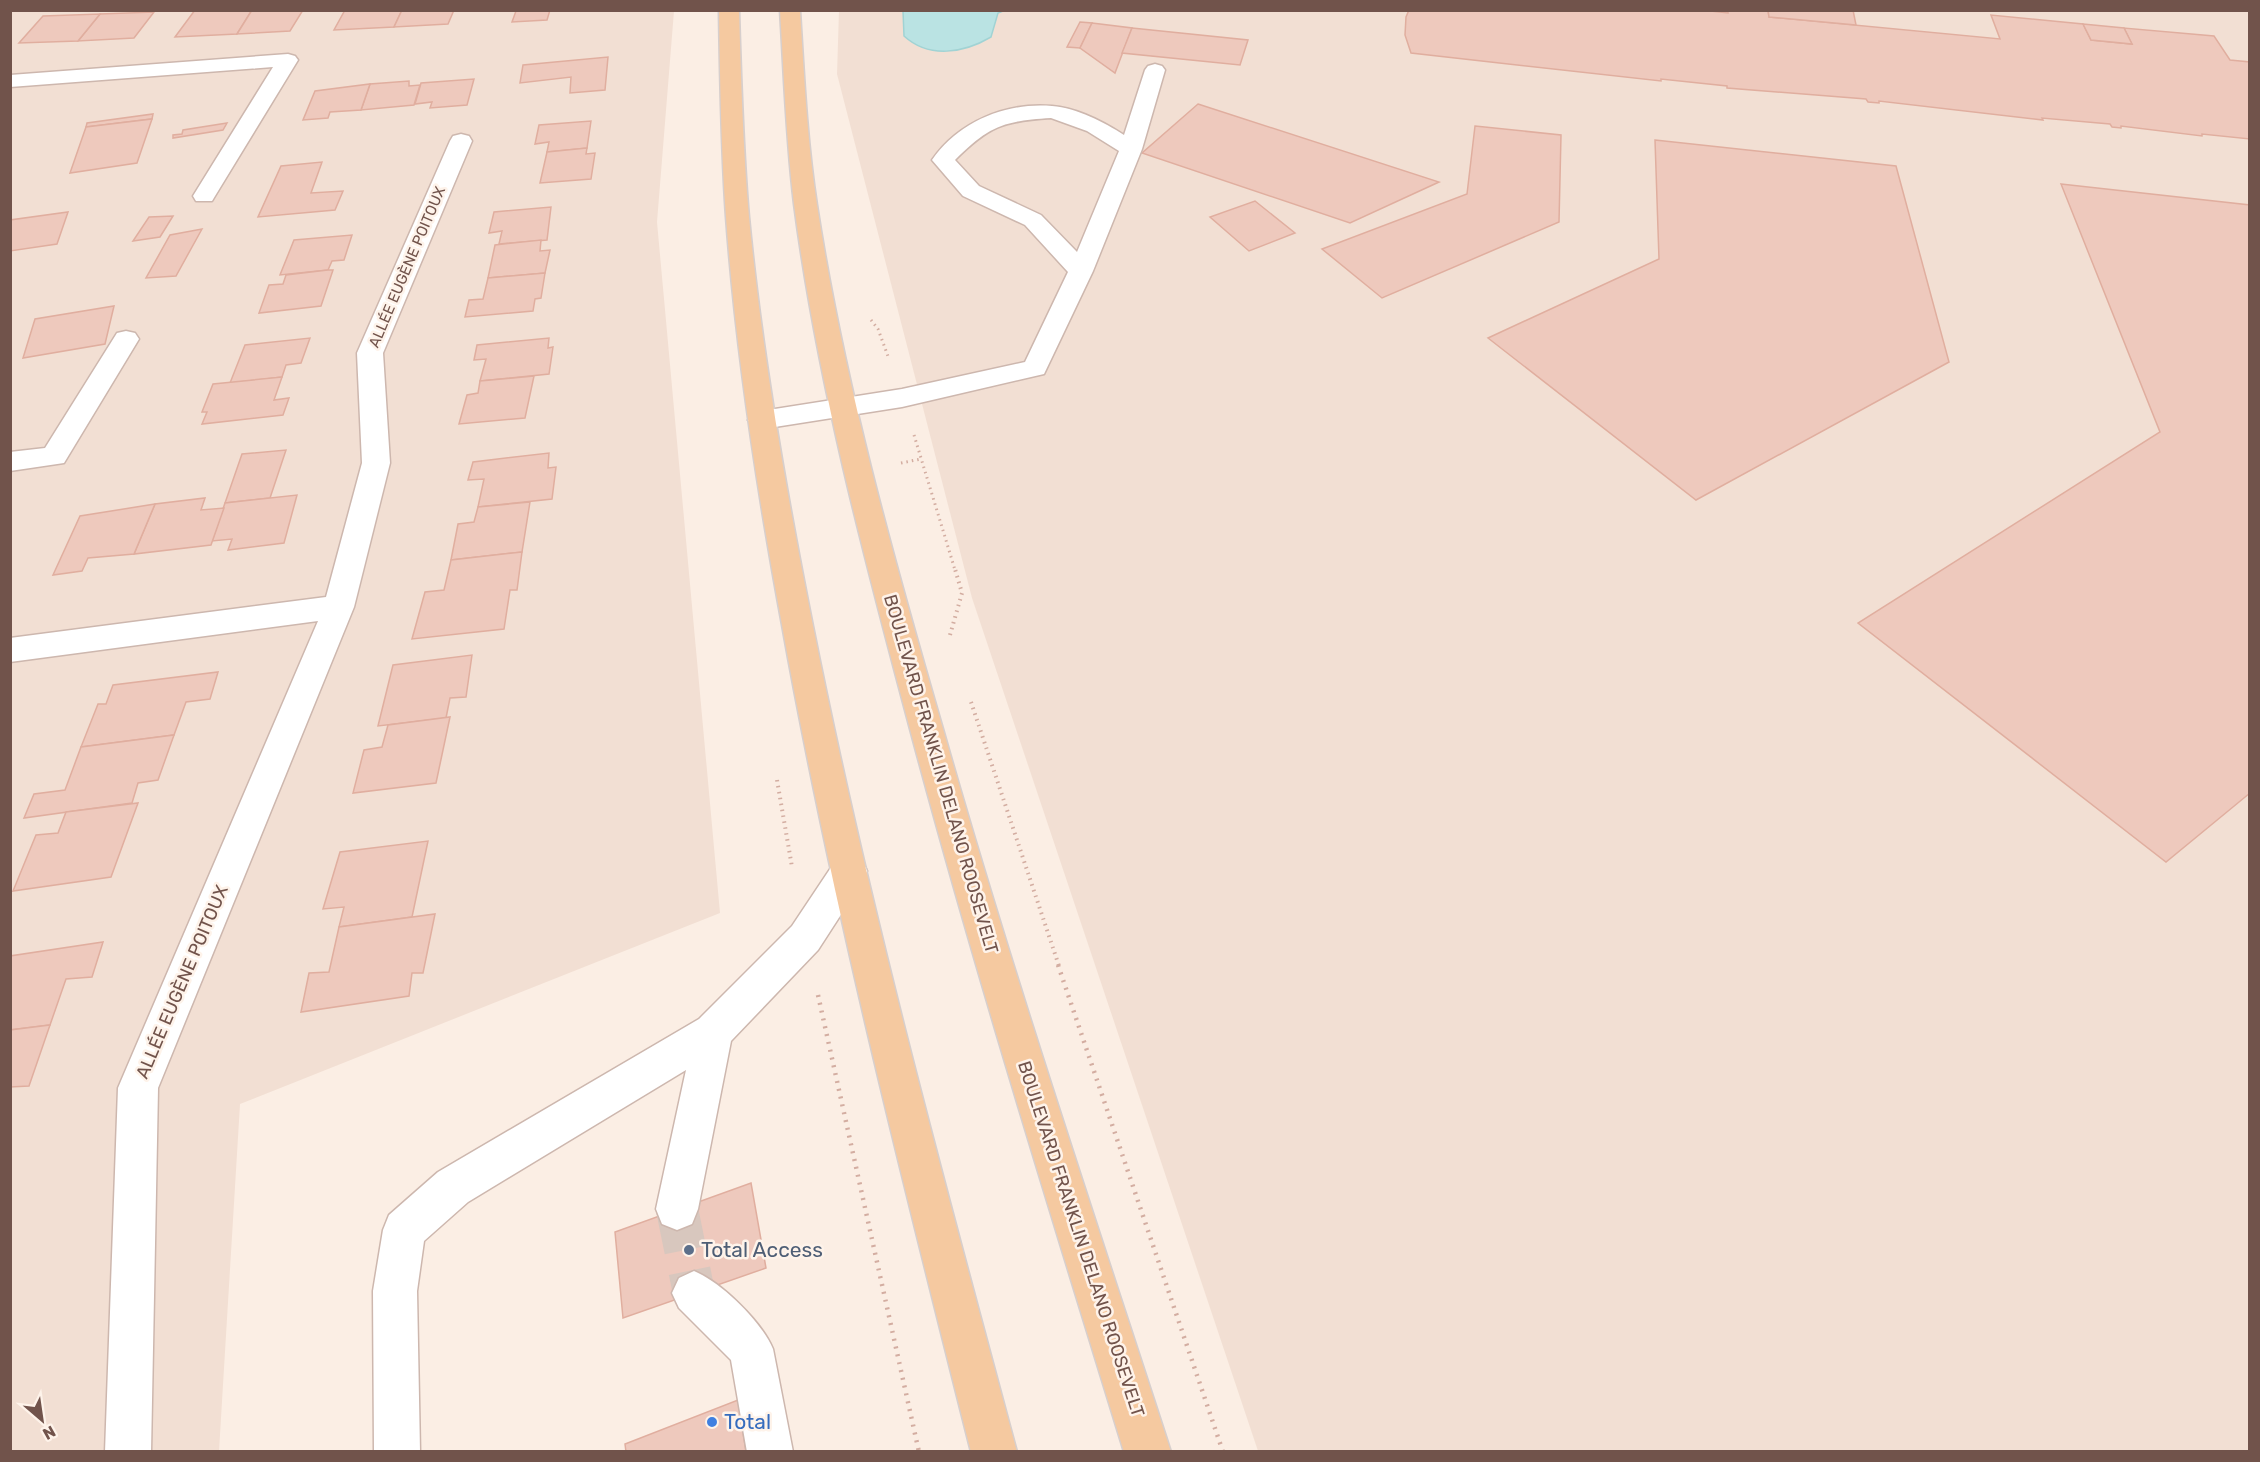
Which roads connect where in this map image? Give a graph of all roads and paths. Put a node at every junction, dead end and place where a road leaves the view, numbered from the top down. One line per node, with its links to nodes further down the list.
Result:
1 (729, 10): 13 (main road)
2 (790, 10): 12 (main road, BOULEVARD FRANKLIN DELANO ROOSEVELT)
3 (1155, 70): 6 (street)
4 (10, 81): 7 (street)
5 (461, 141): 15 (street, ALLÉE EUGÈNE POITOUX)
6 (1131, 149): 8 (street); 8 (street)
7 (204, 196)
8 (1081, 271): 11 (street)
9 (866, 313): 11 (path)
10 (126, 339): 14 (street)
11 (902, 398): 12 (street); 16 (path)
12 (844, 407): 13 (street); 29 (main road, BOULEVARD FRANKLIN DELANO ROOSEVELT)
13 (762, 420): 19 (main road)
14 (10, 462)
15 (339, 607): 17 (street); 24 (street, ALLÉE EUGÈNE POITOUX)
16 (953, 647)
17 (10, 650)
18 (968, 692): 30 (path)
19 (849, 871): 20 (street); 28 (main road)
20 (805, 938): 21 (street); 27 (path)
21 (713, 1032): 22 (street); 25 (street)
22 (677, 1209)
23 (694, 1293): 26 (street)
24 (128, 1452)
25 (397, 1452)
26 (770, 1452)
27 (919, 1452)
28 (994, 1452)
29 (1148, 1452)
30 (1224, 1452)

